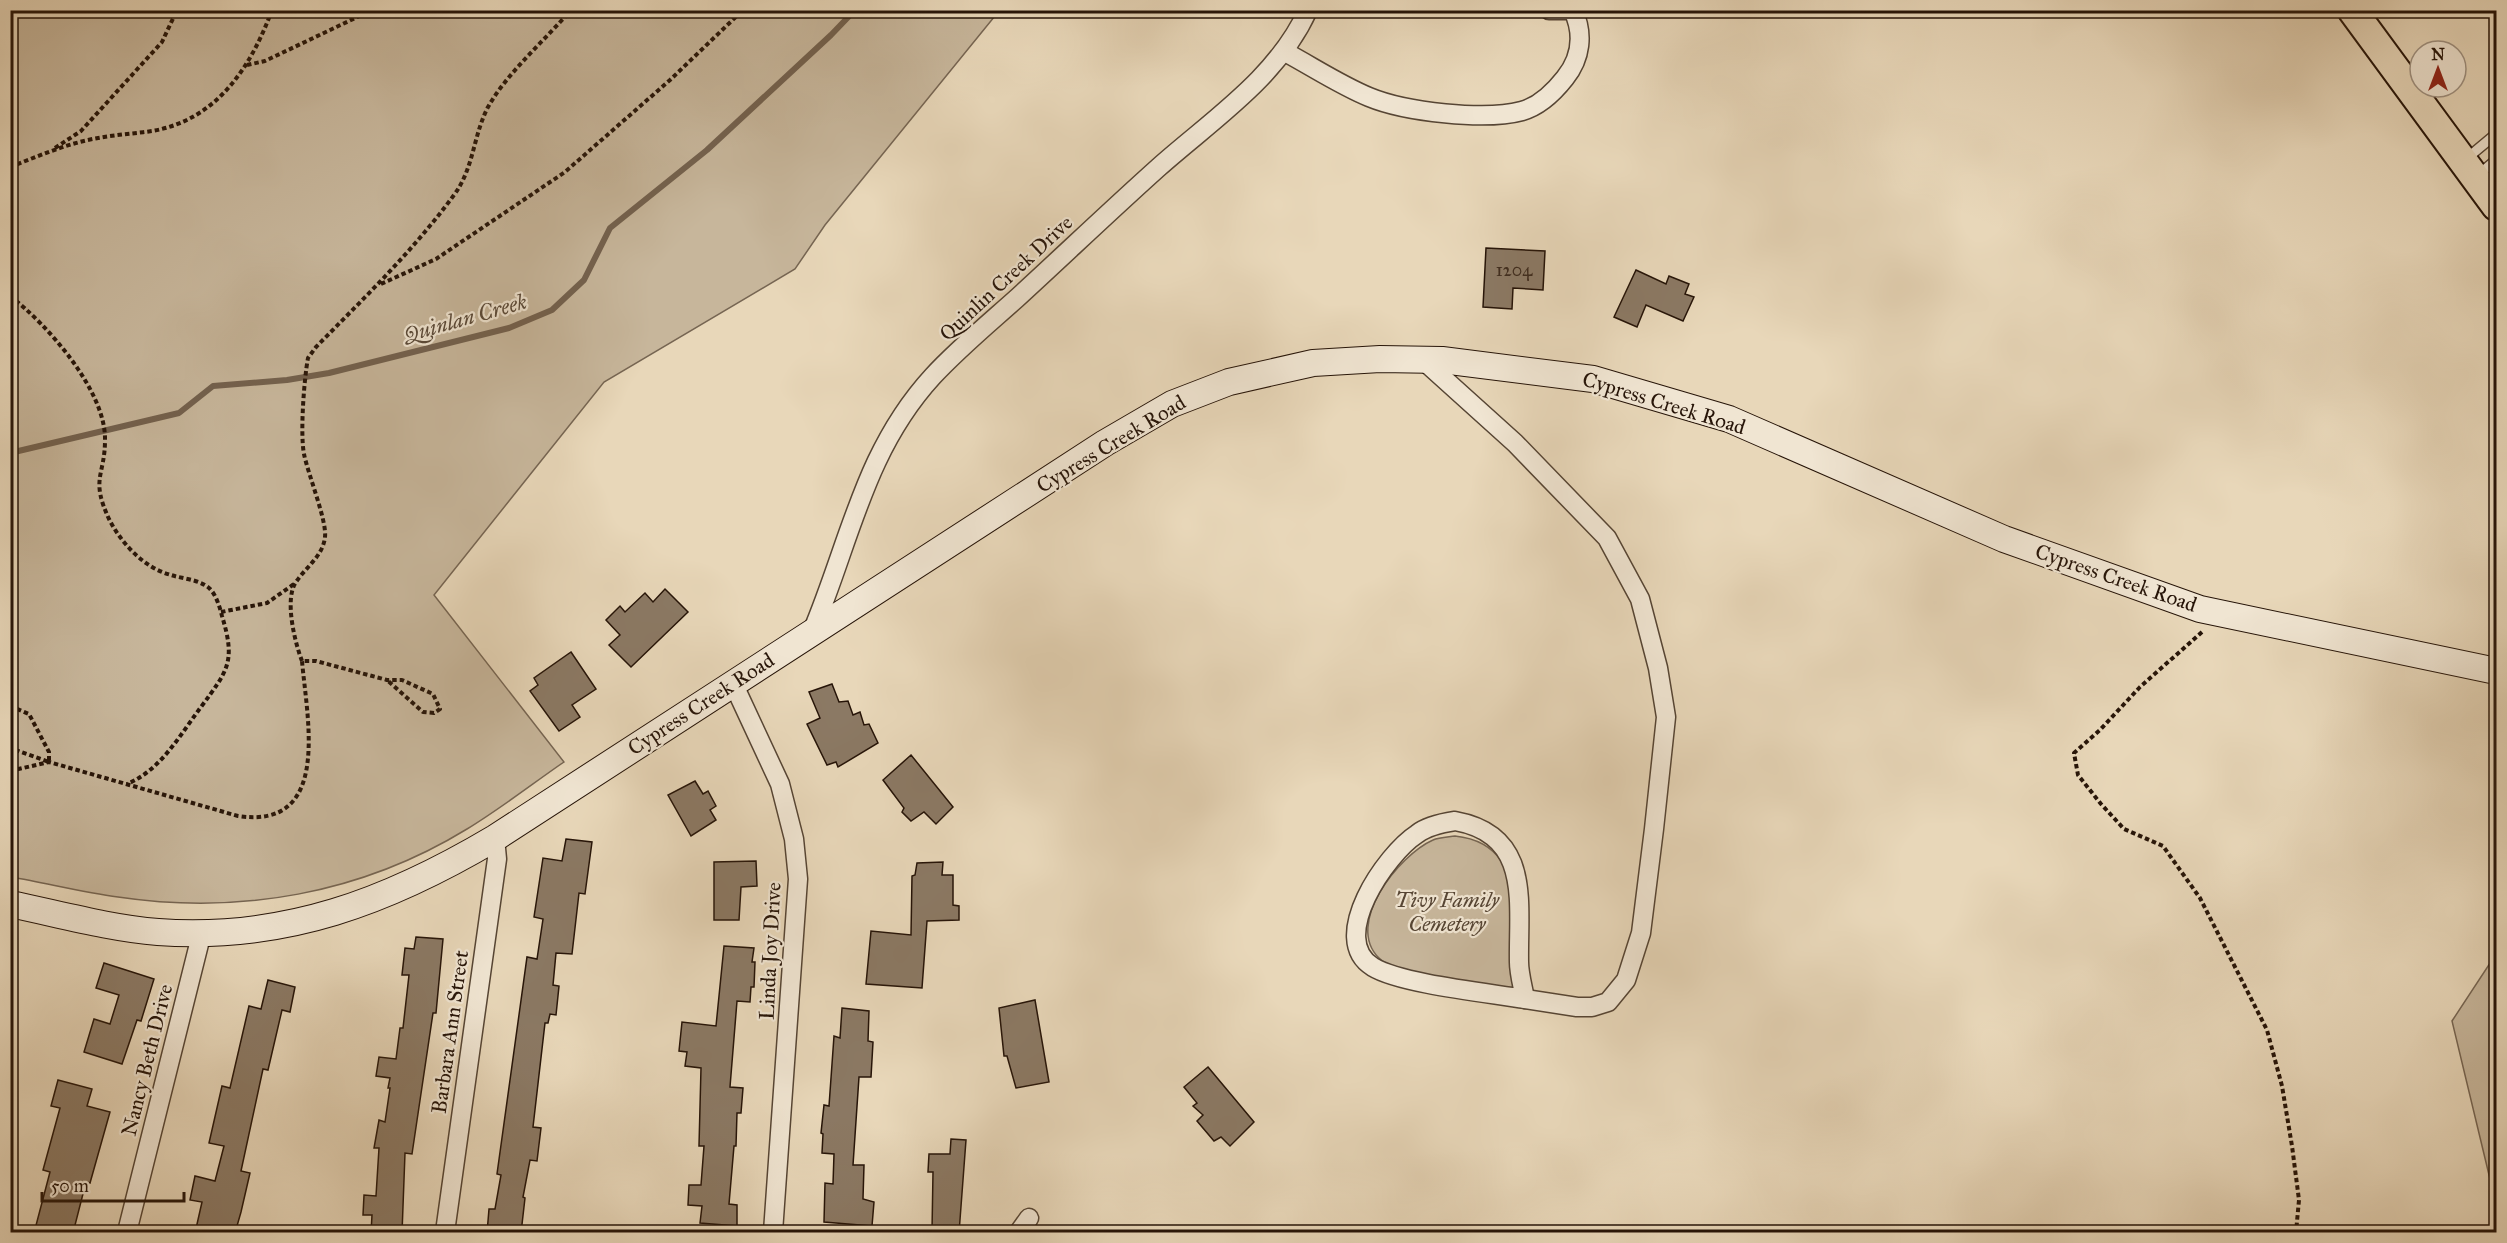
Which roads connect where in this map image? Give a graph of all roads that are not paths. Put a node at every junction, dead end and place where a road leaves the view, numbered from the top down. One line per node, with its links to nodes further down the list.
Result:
1 (1308, 10): 5 (street, Quinlin Creek Drive)
2 (1549, 10): 3 (street)
3 (1573, 10): 5 (street)
4 (2352, 10): 7 (main road)
5 (1285, 52): 10 (street, Quinlin Creek Drive)
6 (2496, 134): 7 (lane)
7 (2478, 166): 8 (main road)
8 (2496, 206)
9 (1423, 360): 10 (main road, Cypress Creek Road); 11 (main road, Cypress Creek Road); 16 (street)
10 (812, 632): 12 (main road, Cypress Creek Road)
11 (2496, 671)
12 (733, 683): 13 (main road, Cypress Creek Road); 19 (street, Linda Joy Drive)
13 (495, 838): 15 (main road, Cypress Creek Road); 18 (street, Barbara Ann Street)
14 (10, 904): 15 (main road, Cypress Creek Road)
15 (202, 932): 17 (street, Nancy Beth Drive)
16 (1525, 999): 16 (street)
17 (128, 1233)
18 (445, 1233)
19 (773, 1233)

